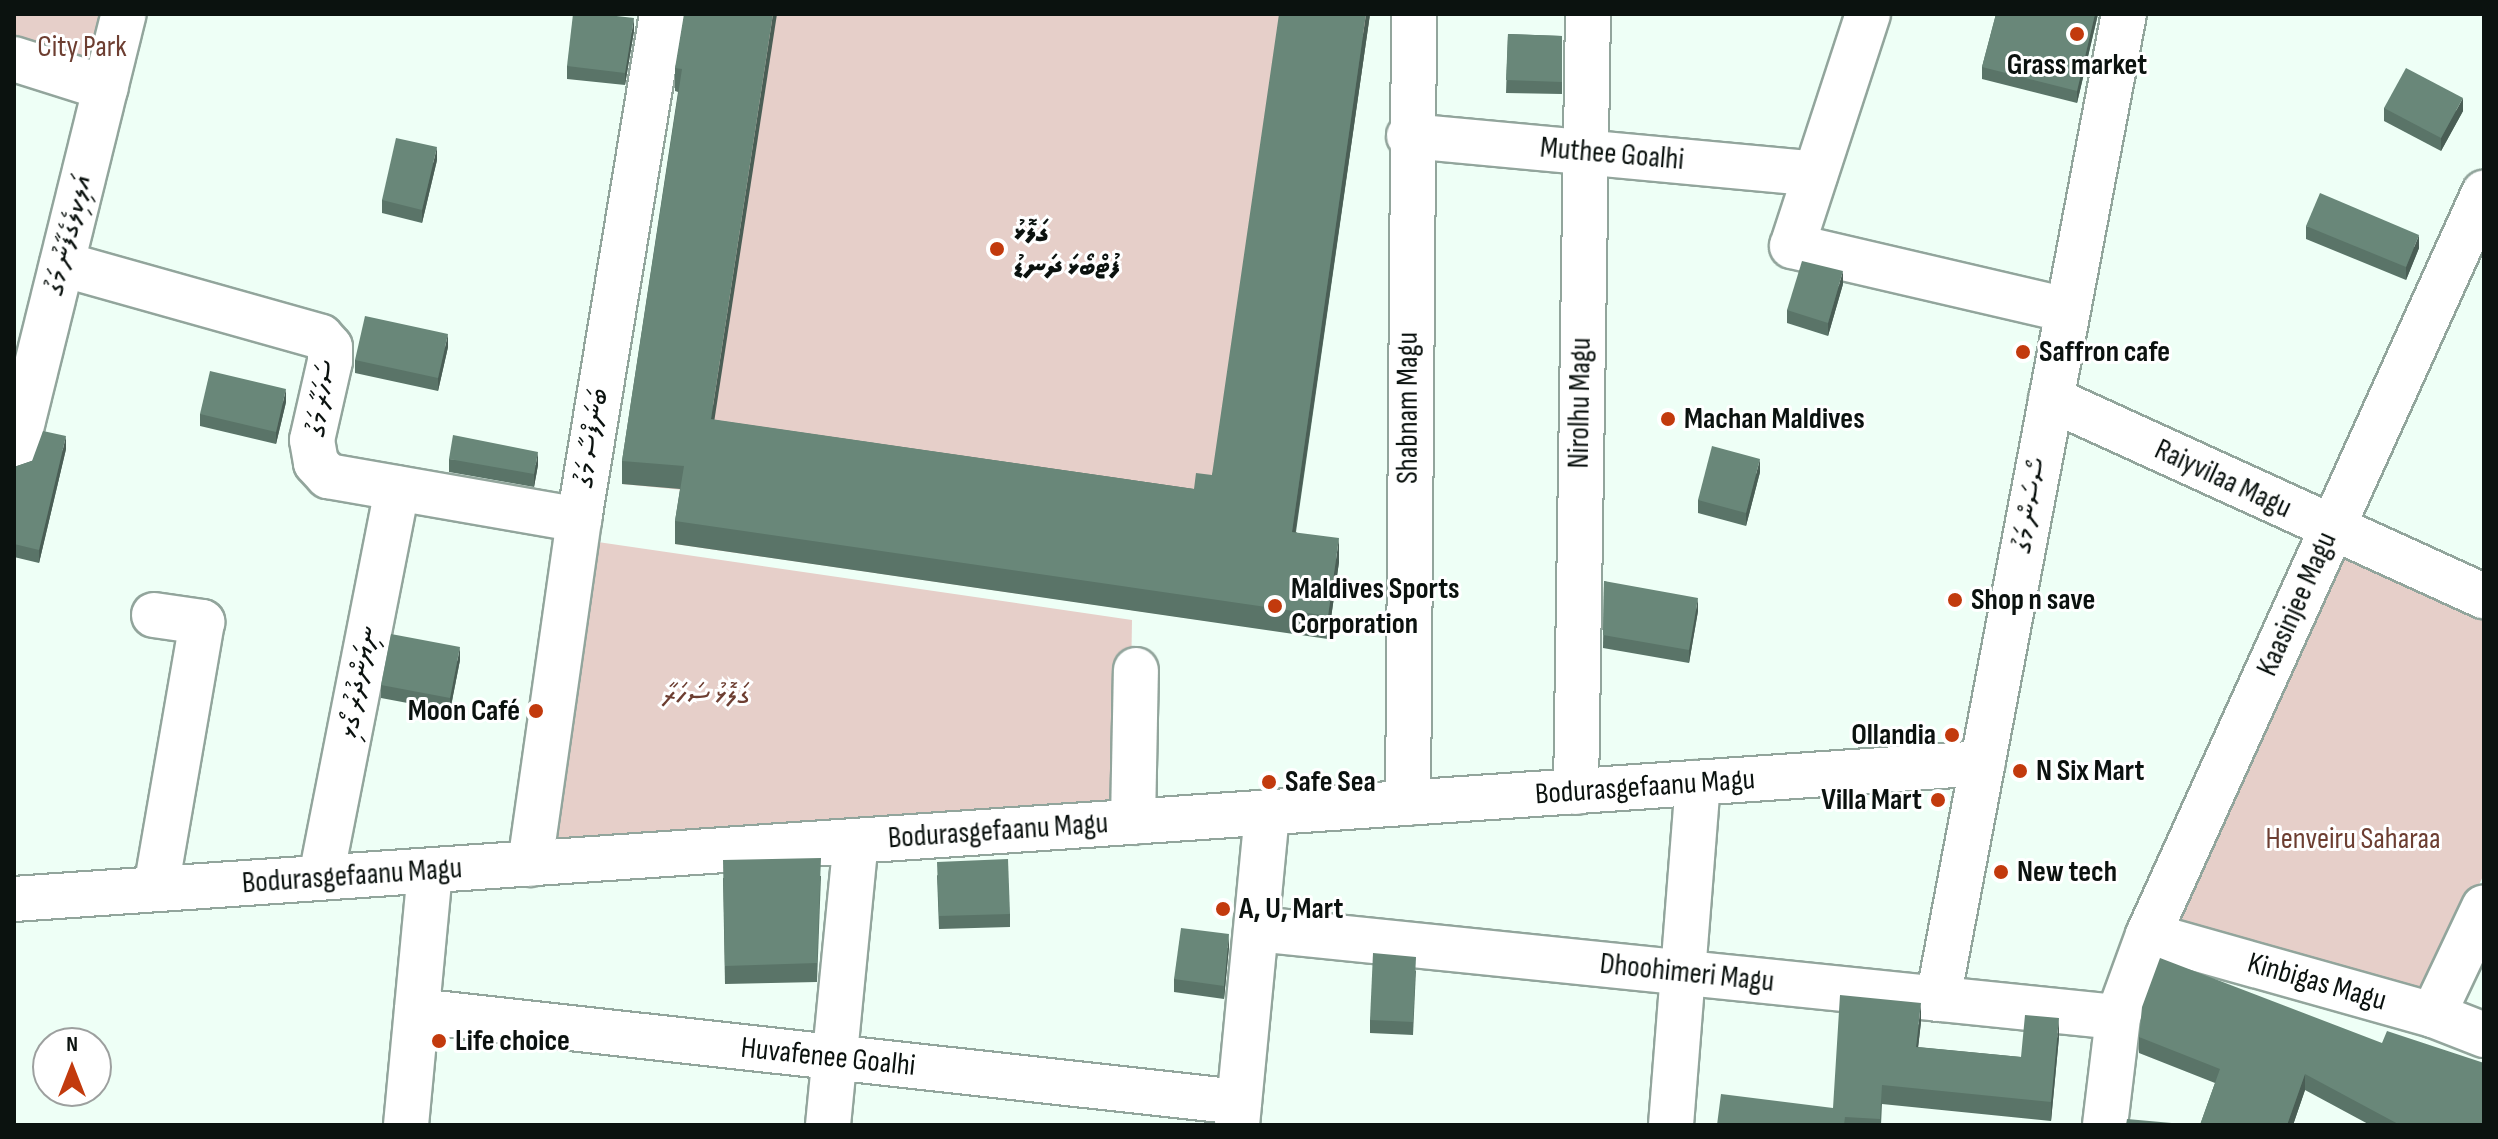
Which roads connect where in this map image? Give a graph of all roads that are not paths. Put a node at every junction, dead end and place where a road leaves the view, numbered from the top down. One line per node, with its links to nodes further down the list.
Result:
1 (124, 14): 8 (street, އަލިކިލެގެފާނު މަގު)
2 (662, 14): 18 (street, ބަނަފްސާ މަގު)
3 (1414, 14): 9 (street, Shabnam Magu)
4 (1588, 14): 10 (street, Nirolhu Magu)
5 (1868, 14): 11 (street)
6 (2124, 14): 14 (street, ސޯސަން މަގު)
7 (14, 59): 8 (street)
8 (106, 88): 13 (street, އަލިކިލެގެފާނު މަގު)
9 (1409, 136): 10 (street, Muthee Goalhi); 26 (street, Shabnam Magu)
10 (1585, 151): 11 (street, Muthee Goalhi); 25 (street, Nirolhu Magu)
11 (1815, 174): 14 (street)
12 (2484, 193): 19 (street, Kaasinjee Magu)
13 (62, 264): 16 (street, އަލިކިލެގެފާނު މަގު); 17 (street, ސަހަރާ މަގު)
14 (2068, 310): 15 (street, ސޯސަން މަގު)
15 (2051, 399): 19 (street, Raiyvilaa Magu); 23 (street, ސޯސަން މަގު)
16 (14, 457)
17 (397, 488): 18 (street, ސަހަރާ މަގު); 32 (street, ނިޔަންދުރު ގޯޅި)
18 (579, 520): 30 (street, ބަނަފްސާ މަގު)
19 (2331, 529): 20 (street, Raiyvilaa Magu); 37 (street, Kaasinjee Magu)
20 (2484, 596)
21 (154, 615): 33 (street)
22 (1136, 670): 28 (street)
23 (1982, 763): 24 (street, Bodurasgefaanu Magu); 39 (street, ސޯސަން މަގު)
24 (1698, 783): 25 (street, Bodurasgefaanu Magu); 38 (street)
25 (1576, 792): 26 (street, Bodurasgefaanu Magu)
26 (1408, 803): 27 (street, Bodurasgefaanu Magu)
27 (1267, 812): 28 (street, Bodurasgefaanu Magu); 36 (street)
28 (1133, 822): 29 (street, Bodurasgefaanu Magu)
29 (856, 841): 30 (street, Bodurasgefaanu Magu); 44 (street)
30 (530, 864): 31 (street, Bodurasgefaanu Magu)
31 (430, 871): 32 (street, Bodurasgefaanu Magu); 40 (street)
32 (321, 877): 33 (street, Bodurasgefaanu Magu)
33 (156, 889): 34 (street, Bodurasgefaanu Magu)
34 (14, 899)
35 (2484, 907): 41 (street)
36 (1257, 929): 38 (street, Dhoohimeri Magu); 45 (street)
37 (2148, 935): 41 (street, Kinbigas Magu); 42 (street, Kaasinjee Magu)
38 (1683, 972): 39 (street, Dhoohimeri Magu); 48 (street)
39 (1938, 999): 42 (street, Dhoohimeri Magu)
40 (417, 1011): 44 (street, Huvafenee Goalhi); 46 (street)
41 (2433, 1015): 43 (street, Kinbigas Magu)
42 (2118, 1017): 49 (street, Kaasinjee Magu)
43 (2484, 1035)
44 (835, 1058): 45 (street, Huvafenee Goalhi); 47 (street)
45 (1238, 1114)
46 (406, 1125)
47 (828, 1125)
48 (1671, 1125)
49 (2105, 1125)

